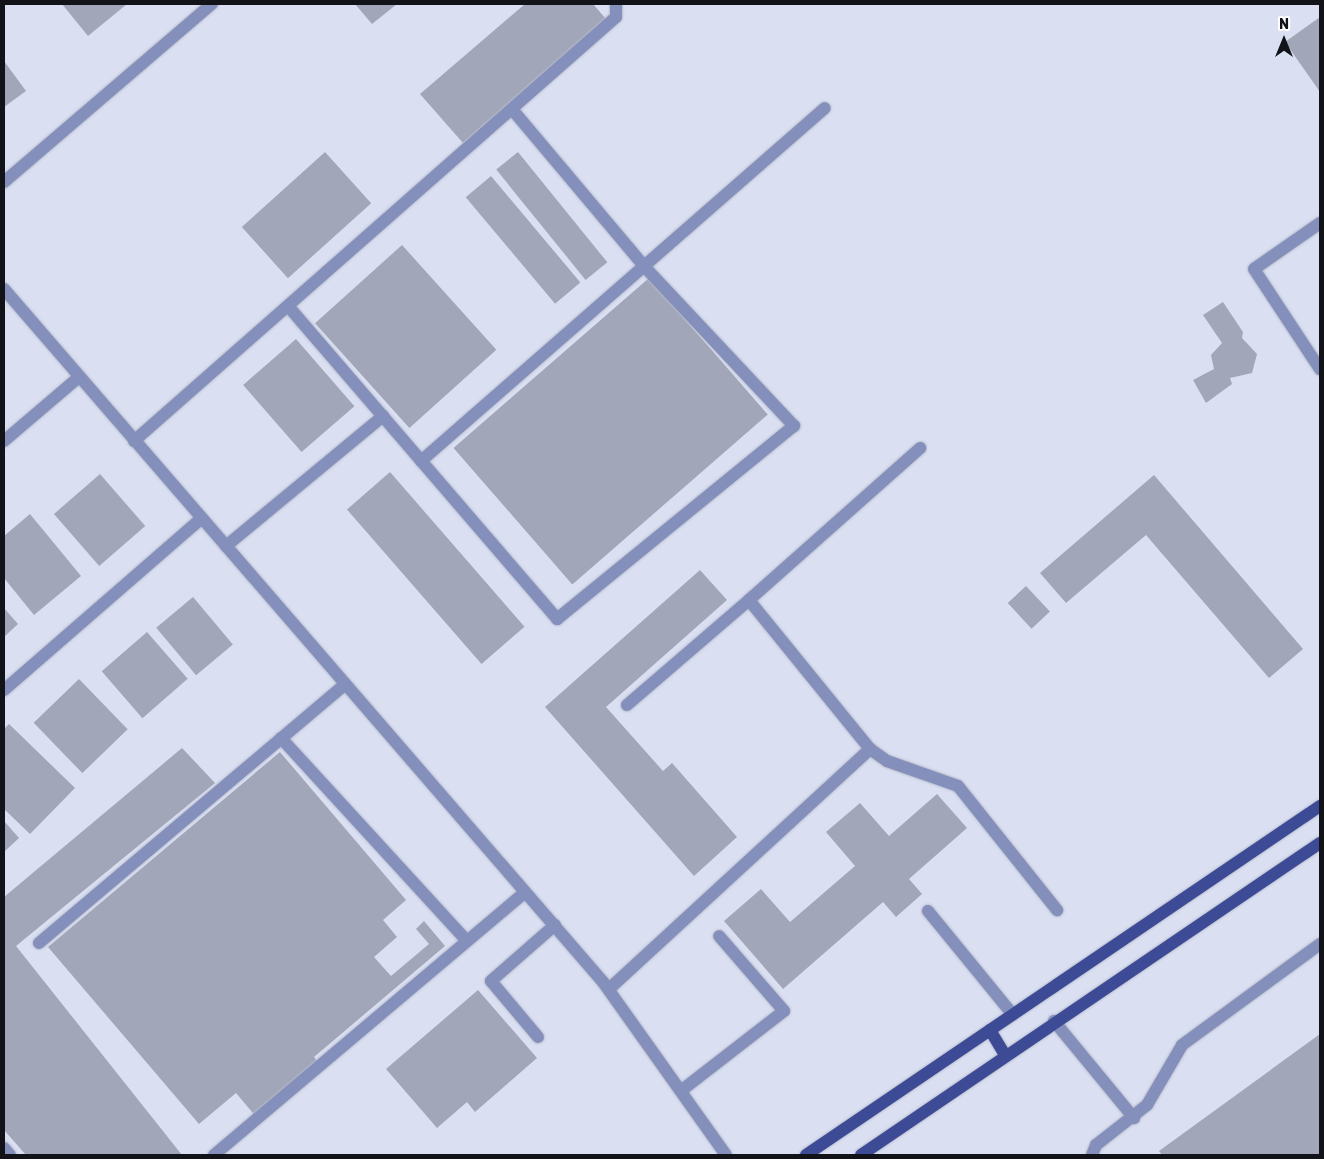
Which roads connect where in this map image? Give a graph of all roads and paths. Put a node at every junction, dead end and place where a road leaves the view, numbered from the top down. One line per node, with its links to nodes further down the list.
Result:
1 (212, 4): 5 (street)
2 (616, 4): 4 (street)
3 (825, 108): 7 (street)
4 (512, 109): 7 (street); 9 (street)
5 (4, 182)
6 (1320, 223): 10 (street)
7 (644, 266): 16 (street); 16 (street)
8 (4, 290): 11 (street)
9 (288, 306): 12 (street); 14 (street)
10 (1320, 368)
11 (79, 377): 13 (street); 14 (street)
12 (383, 416): 16 (street); 18 (street)
13 (4, 441)
14 (134, 441): 17 (street)
15 (920, 448): 19 (street)
16 (421, 461)
17 (202, 518): 18 (street); 21 (street)
18 (226, 546): 20 (street)
19 (749, 600): 22 (street); 24 (street)
20 (345, 684): 23 (street); 27 (street)
21 (4, 690)
22 (627, 705)
23 (281, 738): 32 (street); 33 (street)
24 (870, 749): 28 (street); 35 (street)
25 (1320, 806): 36 (main road)
26 (1320, 842): 37 (main road)
27 (525, 892): 30 (street); 32 (street)
28 (1057, 910)
29 (928, 912): 36 (street)
30 (555, 926): 35 (street); 39 (street)
31 (719, 936): 41 (street)
32 (467, 941): 45 (street)
33 (39, 943)
34 (1320, 944): 42 (street)
35 (609, 988): 41 (street)
36 (1012, 1015): 38 (main road)
37 (1054, 1021): 40 (main road); 42 (street)
38 (990, 1030): 40 (main road); 47 (main road)
39 (538, 1037)
40 (1005, 1055): 48 (main road)
41 (682, 1090): 46 (street)
42 (1134, 1118): 49 (street)
43 (4, 1148): 44 (street)
44 (10, 1155)
45 (214, 1155)
46 (726, 1155)
47 (806, 1155)
48 (861, 1155)
49 (1092, 1155)

